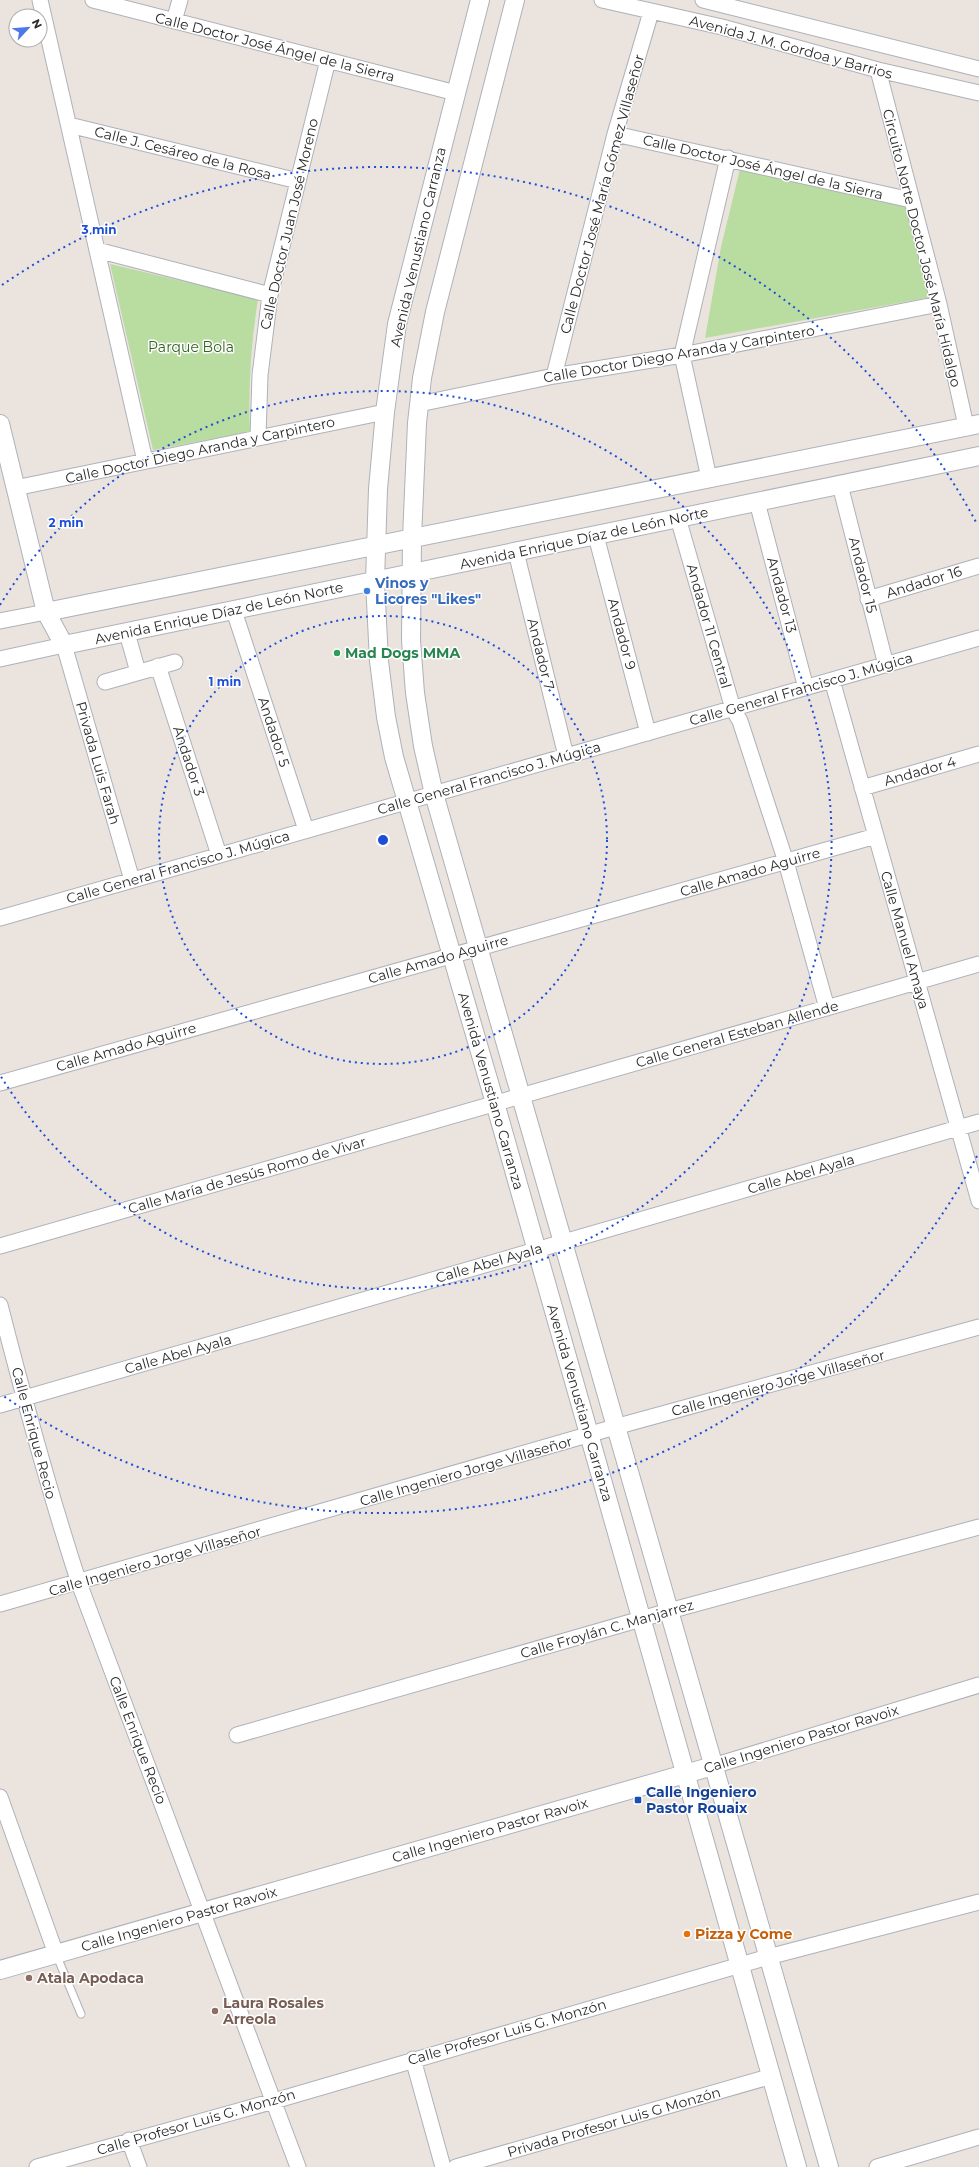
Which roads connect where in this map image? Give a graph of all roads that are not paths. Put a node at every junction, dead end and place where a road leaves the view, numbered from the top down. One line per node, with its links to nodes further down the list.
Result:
1 (40, 0): 17 (street)
2 (94, 0): 10 (street, Calle Doctor José Ángel de la Sierra)
3 (180, 0): 10 (street)
4 (480, 0): 15 (street, Avenida Venustiano Carranza)
5 (515, 0): 27 (street, Avenida Venustiano Carranza)
6 (602, 0): 9 (street, Avenida J. M. Gordoa y Barrios)
7 (703, 0): 8 (street, Avenida J. M. Gordoa y Barrios)
8 (727, 3): 11 (street); 13 (street, Avenida J. M. Gordoa y Barrios)
9 (651, 12): 11 (street, Avenida J. M. Gordoa y Barrios); 18 (street, Calle Doctor José María Gómez Villaseñor)
10 (174, 21): 12 (street, Calle Doctor José Ángel de la Sierra)
11 (722, 27): 14 (street, Avenida J. M. Gordoa y Barrios)
12 (328, 60): 15 (street, Calle Doctor José Ángel de la Sierra); 20 (street, Calle Doctor Juan José Moreno)
13 (979, 69)
14 (878, 70): 16 (street, Avenida J. M. Gordoa y Barrios); 21 (street, Circuito Norte Doctor José María Hidalgo)
15 (456, 93): 28 (street, Avenida Venustiano Carranza)
16 (979, 93)
17 (68, 125): 20 (street, Calle J. Cesáreo de la Rosa); 22 (street)
18 (615, 134): 19 (street, Calle Doctor José Ángel de la Sierra); 26 (street, Calle Doctor José María Gómez Villaseñor)
19 (728, 158): 21 (street, Calle Doctor José Ángel de la Sierra); 25 (street)
20 (298, 181): 23 (street, Calle Doctor Juan José Moreno)
21 (911, 200): 24 (street, Circuito Norte Doctor José María Hidalgo)
22 (97, 250): 23 (street); 33 (street)
23 (270, 295): 31 (street, Calle Doctor Juan José Moreno)
24 (939, 304): 25 (street, Calle Doctor Diego Aranda y Carpintero); 30 (street, Circuito Norte Doctor José María Hidalgo)
25 (682, 355): 26 (street, Calle Doctor Diego Aranda y Carpintero); 34 (street)
26 (554, 376): 27 (street, Calle Doctor Diego Aranda y Carpintero)
27 (419, 404): 40 (street, Avenida Venustiano Carranza)
28 (385, 412): 31 (street, Calle Doctor Diego Aranda y Carpintero); 41 (street, Avenida Venustiano Carranza)
29 (0, 424): 36 (street)
30 (972, 425): 34 (street)
31 (258, 438): 33 (street, Calle Doctor Diego Aranda y Carpintero)
32 (979, 456): 35 (street, Avenida Enrique Díaz de León Norte)
33 (145, 461): 36 (street, Calle Doctor Diego Aranda y Carpintero)
34 (709, 478): 40 (street)
35 (840, 485): 37 (street, Avenida Enrique Díaz de León Norte); 46 (street, Andador 15)
36 (15, 488): 48 (street)
37 (757, 502): 38 (street, Avenida Enrique Díaz de León Norte); 60 (street, Andador 13)
38 (678, 518): 39 (street, Avenida Enrique Díaz de León Norte); 61 (street, Andador 11 Central)
39 (596, 536): 42 (street, Avenida Enrique Díaz de León Norte); 62 (street, Andador 9)
40 (412, 538): 41 (street); 44 (street, Avenida Venustiano Carranza)
41 (375, 546): 45 (street, Avenida Venustiano Carranza); 48 (street)
42 (516, 552): 44 (street, Avenida Enrique Díaz de León Norte); 64 (street, Andador 7)
43 (979, 566): 46 (street, Andador 16)
44 (412, 574): 45 (street, Avenida Enrique Díaz de León Norte); 66 (street, Avenida Venustiano Carranza)
45 (375, 581): 47 (street, Avenida Enrique Díaz de León Norte); 67 (street, Avenida Venustiano Carranza)
46 (868, 598): 55 (street, Andador 15)
47 (234, 610): 50 (street, Avenida Enrique Díaz de León Norte); 68 (street, Andador 5)
48 (46, 612): 49 (street); 52 (street)
49 (0, 621)
50 (127, 633): 52 (street, Avenida Enrique Díaz de León Norte); 57 (street)
51 (979, 638): 55 (street, Calle General Francisco J. Múgica)
52 (64, 645): 53 (street, Avenida Enrique Díaz de León Norte); 72 (street, Privada Luis Farah)
53 (0, 659)
54 (175, 662): 56 (street)
55 (886, 665): 58 (street, Calle General Francisco J. Múgica)
56 (158, 666): 57 (street); 70 (street, Andador 3)
57 (138, 672): 59 (street)
58 (832, 680): 60 (street, Calle General Francisco J. Múgica); 65 (street, Calle Manuel Amaya)
59 (105, 682)
60 (806, 688): 61 (street, Calle General Francisco J. Múgica)
61 (733, 708): 62 (street, Calle General Francisco J. Múgica); 71 (street, Andador 11 Central)
62 (648, 733): 64 (street, Calle General Francisco J. Múgica)
63 (979, 754): 65 (street, Andador 4)
64 (566, 756): 66 (street, Calle General Francisco J. Múgica)
65 (862, 788): 69 (street, Calle Manuel Amaya)
66 (434, 794): 67 (street, Calle General Francisco J. Múgica); 74 (street, Avenida Venustiano Carranza)
67 (406, 802): 68 (street, Calle General Francisco J. Múgica); 75 (street, Avenida Venustiano Carranza)
68 (306, 830): 70 (street, Calle General Francisco J. Múgica)
69 (876, 836): 71 (street, Calle Amado Aguirre); 77 (street, Calle Manuel Amaya)
70 (219, 855): 72 (street, Calle General Francisco J. Múgica)
71 (786, 862): 74 (street, Calle Amado Aguirre); 78 (street, Andador 11 Central)
72 (132, 880): 73 (street, Calle General Francisco J. Múgica)
73 (0, 918)
74 (477, 948): 75 (street, Calle Amado Aguirre); 80 (street, Avenida Venustiano Carranza)
75 (452, 955): 79 (street, Calle Amado Aguirre); 81 (street, Avenida Venustiano Carranza)
76 (979, 964): 77 (street, Calle General Esteban Allende)
77 (917, 982): 78 (street, Calle General Esteban Allende); 83 (street, Calle Manuel Amaya)
78 (827, 1008): 80 (street, Calle General Esteban Allende)
79 (0, 1083)
80 (520, 1096): 81 (street, Calle General Esteban Allende); 85 (street, Avenida Venustiano Carranza)
81 (495, 1103): 86 (street, Calle María de Jesús Romo de Vivar); 87 (street, Avenida Venustiano Carranza)
82 (979, 1122): 83 (street, Calle Abel Ayala)
83 (958, 1128): 84 (street, Calle Manuel Amaya); 85 (street, Calle Abel Ayala)
84 (979, 1201)
85 (562, 1243): 87 (street, Calle Abel Ayala); 92 (street, Avenida Venustiano Carranza)
86 (0, 1246)
87 (537, 1250): 90 (street, Calle Abel Ayala); 93 (street, Avenida Venustiano Carranza)
88 (0, 1305): 90 (street, Calle Enrique Recio)
89 (979, 1327): 92 (street, Calle Ingeniero Jorge Villaseñor)
90 (24, 1398): 91 (street, Calle Abel Ayala); 95 (street, Calle Enrique Recio)
91 (0, 1405)
92 (616, 1427): 93 (street, Calle Ingeniero Jorge Villaseñor); 97 (street, Avenida Venustiano Carranza)
93 (589, 1435): 95 (street, Calle Ingeniero Jorge Villaseñor); 98 (street, Avenida Venustiano Carranza)
94 (979, 1527): 97 (street, Calle Froylán C. Manjarrez)
95 (79, 1583): 96 (street, Calle Ingeniero Jorge Villaseñor); 105 (street, Calle Enrique Recio)
96 (0, 1604)
97 (669, 1611): 98 (street, Calle Froylán C. Manjarrez); 101 (street, Avenida Venustiano Carranza)
98 (642, 1619): 100 (street, Calle Froylán C. Manjarrez); 102 (street, Avenida Venustiano Carranza)
99 (979, 1685): 101 (street, Calle Ingeniero Pastor Ravoix)
100 (237, 1735)
101 (713, 1766): 102 (street, Calle Ingeniero Pastor Ravoix); 107 (street, Avenida Venustiano Carranza)
102 (686, 1774): 105 (street, Calle Ingeniero Pastor Ravoix); 108 (street, Avenida Venustiano Carranza)
103 (0, 1798): 106 (street)
104 (979, 1902): 107 (street, Calle Profesor Luis G. Monzón)
105 (203, 1912): 106 (street, Calle Ingeniero Pastor Ravoix); 113 (street, Calle Enrique Recio)
106 (56, 1954): 109 (street, Calle Ingeniero Pastor Ravoix); 110 (lane)
107 (768, 1957): 108 (street, Calle Profesor Luis G. Monzón); 122 (street, Avenida Venustiano Carranza)
108 (740, 1965): 111 (street, Calle Profesor Luis G. Monzón); 112 (street, Avenida Venustiano Carranza)
109 (0, 1970)
110 (81, 2014)
111 (413, 2059): 113 (street, Calle Profesor Luis G. Monzón); 119 (street)
112 (772, 2076): 120 (street, Privada Profesor Luis G Monzón); 121 (street, Avenida Venustiano Carranza)
113 (274, 2101): 115 (street, Calle Profesor Luis G. Monzón); 118 (street, Calle Enrique Recio)
114 (979, 2137): 123 (street)
115 (129, 2140): 116 (street, Calle Profesor Luis G. Monzón); 117 (street)
116 (37, 2167)
117 (139, 2167)
118 (298, 2167)
119 (443, 2167)
120 (456, 2167)
121 (798, 2167)
122 (829, 2167)
123 (877, 2167)

